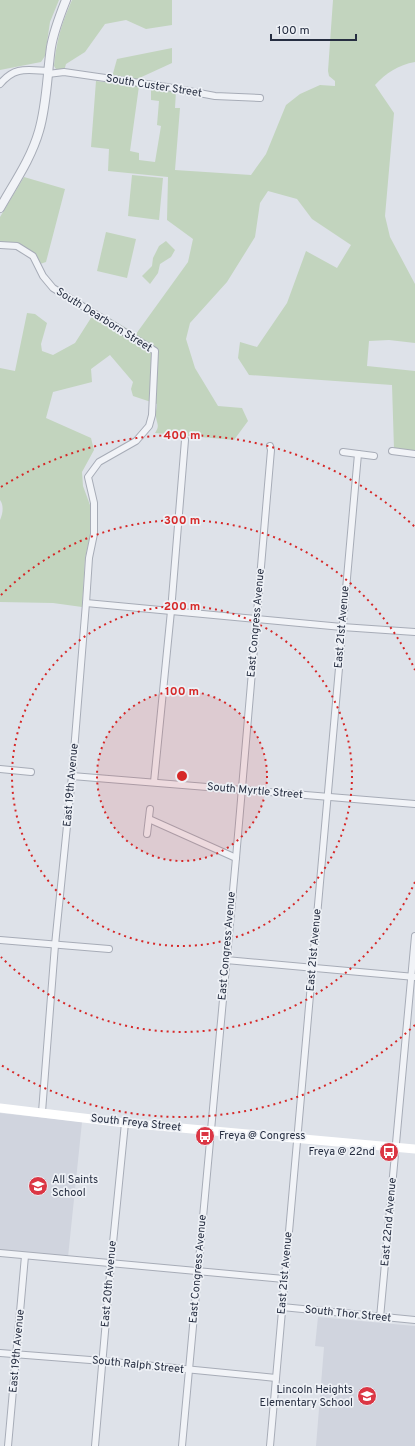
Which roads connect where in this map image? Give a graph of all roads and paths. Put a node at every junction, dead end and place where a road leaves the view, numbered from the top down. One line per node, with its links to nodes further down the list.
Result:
1 (66, 0): 2 (street)
2 (48, 72): 4 (street, South Custer Street); 6 (street, South Custer Street); 7 (street)
3 (0, 74): 4 (street)
4 (7, 76): 5 (street)
5 (0, 84)
6 (260, 98)
7 (0, 208)
8 (0, 245): 16 (street, South Dearborn Street)
9 (185, 440): 18 (street)
10 (270, 446): 19 (street, East Congress Avenue)
11 (392, 451): 14 (street)
12 (343, 452): 13 (street)
13 (358, 454): 15 (street); 20 (street, East 21st Avenue)
14 (415, 454)
15 (374, 456)
16 (99, 462): 17 (street, East 19th Avenue)
17 (86, 603): 18 (street); 24 (street, East 19th Avenue)
18 (171, 611): 19 (street); 25 (street)
19 (256, 618): 20 (street); 26 (street, East Congress Avenue)
20 (342, 627): 21 (street); 27 (street, East 21st Avenue)
21 (415, 632)
22 (0, 769): 23 (street)
23 (31, 772)
24 (72, 776): 25 (street, South Myrtle Street); 35 (street, East 19th Avenue)
25 (154, 782): 26 (street, South Myrtle Street)
26 (241, 790): 27 (street, South Myrtle Street); 32 (street, East Congress Avenue)
27 (328, 797): 28 (street, South Myrtle Street); 38 (street, East 21st Avenue)
28 (415, 804)
29 (150, 809): 30 (street)
30 (149, 819): 31 (street); 32 (street)
31 (147, 834)
32 (236, 858): 37 (street, East Congress Avenue)
33 (415, 936): 39 (street, East 22nd Avenue)
34 (0, 940): 35 (street)
35 (55, 945): 36 (street); 41 (street, East 19th Avenue)
36 (109, 949)
37 (226, 960): 38 (street); 43 (street, East Congress Avenue)
38 (312, 968): 39 (street); 44 (street, East 21st Avenue)
39 (413, 976): 45 (street, East 22nd Avenue)
40 (0, 1108): 41 (main road, South Freya Street)
41 (42, 1112): 42 (main road, South Freya Street)
42 (125, 1123): 43 (main road, South Freya Street); 49 (street, East 20th Avenue)
43 (210, 1131): 44 (main road, South Freya Street); 50 (street, East Congress Avenue)
44 (298, 1139): 45 (main road, South Freya Street); 51 (street, East 21st Avenue)
45 (396, 1148): 46 (main road, South Freya Street); 53 (street, East 22nd Avenue)
46 (415, 1149)
47 (0, 1253): 48 (street)
48 (25, 1256): 49 (street); 56 (street, East 19th Avenue)
49 (111, 1263): 50 (street); 57 (street, East 20th Avenue)
50 (198, 1271): 51 (street); 58 (street, East Congress Avenue)
51 (284, 1279): 52 (street, East 21st Avenue)
52 (282, 1307): 53 (street, South Thor Street); 59 (street, East 21st Avenue)
53 (380, 1318): 54 (street, South Thor Street)
54 (415, 1320)
55 (0, 1353): 56 (street, South Ralph Street)
56 (17, 1355): 57 (street, South Ralph Street); 60 (street, East 19th Avenue)
57 (103, 1361): 58 (street, South Ralph Street); 61 (street, East 20th Avenue)
58 (189, 1370): 59 (street, South Ralph Street); 62 (street, East Congress Avenue)
59 (276, 1378): 63 (street, East 21st Avenue)
60 (8, 1446)
61 (95, 1446)
62 (182, 1446)
63 (270, 1446)

